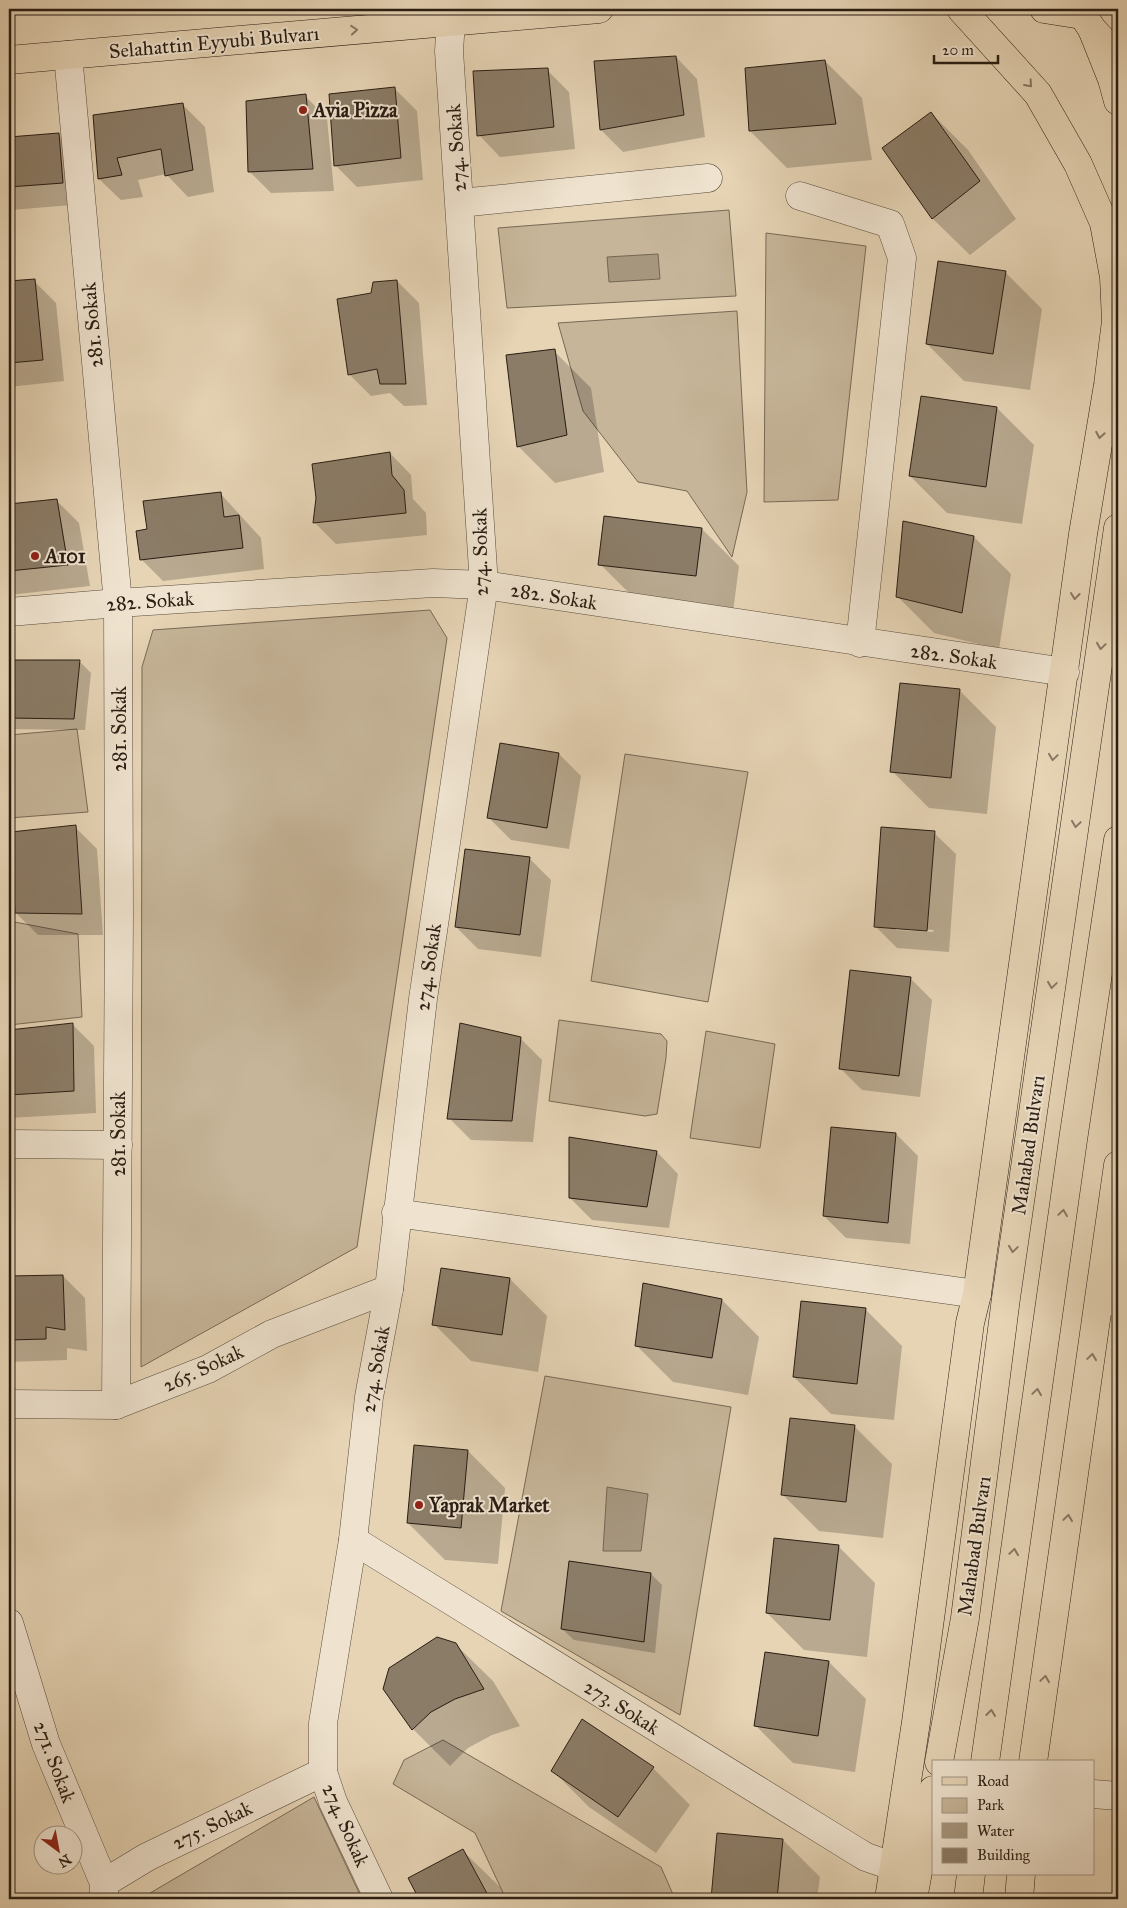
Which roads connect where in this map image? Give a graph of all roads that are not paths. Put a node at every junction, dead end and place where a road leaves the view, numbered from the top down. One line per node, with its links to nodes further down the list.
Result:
1 (599, 9): 5 (main road, Selahattin Eyyubi Bulvarı)
2 (962, 9): 18 (main road, one-way to 18)
3 (1044, 9): 4 (main road)
4 (1084, 18): 7 (main road); 9 (main road)
5 (451, 22): 6 (main road, Selahattin Eyyubi Bulvarı, one-way to 5); 12 (street, 274. Sokak)
6 (68, 55): 8 (main road, Selahattin Eyyubi Bulvarı); 15 (street, 281. Sokak)
7 (1118, 56)
8 (9, 60)
9 (1118, 100)
10 (708, 178): 12 (street)
11 (800, 196): 17 (street)
12 (460, 203): 14 (street, 274. Sokak)
13 (1118, 528): 31 (main road, Mahabad Bulvarı, one-way to 31)
14 (484, 585): 15 (street, 282. Sokak); 17 (street, 282. Sokak); 23 (street, 274. Sokak)
15 (118, 603): 16 (street, 282. Sokak); 21 (street, 281. Sokak)
16 (9, 612)
17 (860, 643): 18 (street, 282. Sokak)
18 (1065, 672): 25 (main road, one-way to 25)
19 (1118, 840): 32 (main road, Mahabad Bulvarı, one-way to 19)
20 (9, 1144): 21 (street)
21 (118, 1145): 28 (street, 281. Sokak)
22 (1118, 1165): 26 (main road)
23 (396, 1213): 24 (street, 274. Sokak); 25 (street)
24 (389, 1288): 28 (street, 265. Sokak); 29 (street, 274. Sokak)
25 (977, 1294): 38 (main road)
26 (1109, 1301): 33 (main road, one-way to 26)
27 (9, 1404): 28 (street, 265. Sokak)
28 (116, 1405)
29 (353, 1540): 34 (street, 274. Sokak); 38 (street, 273. Sokak)
30 (11, 1634): 41 (street, 271. Sokak)
31 (938, 1760)
32 (985, 1760)
33 (1033, 1760)
34 (323, 1772): 41 (street, 275. Sokak); 42 (street, 274. Sokak)
35 (1094, 1794): 37 (street)
36 (932, 1795): 44 (main road)
37 (1118, 1796)
38 (895, 1866): 43 (main road)
39 (971, 1876): 45 (main road)
40 (1021, 1876): 46 (main road)
41 (104, 1891)
42 (379, 1899)
43 (889, 1899)
44 (913, 1899)
45 (968, 1899)
46 (1019, 1899)

